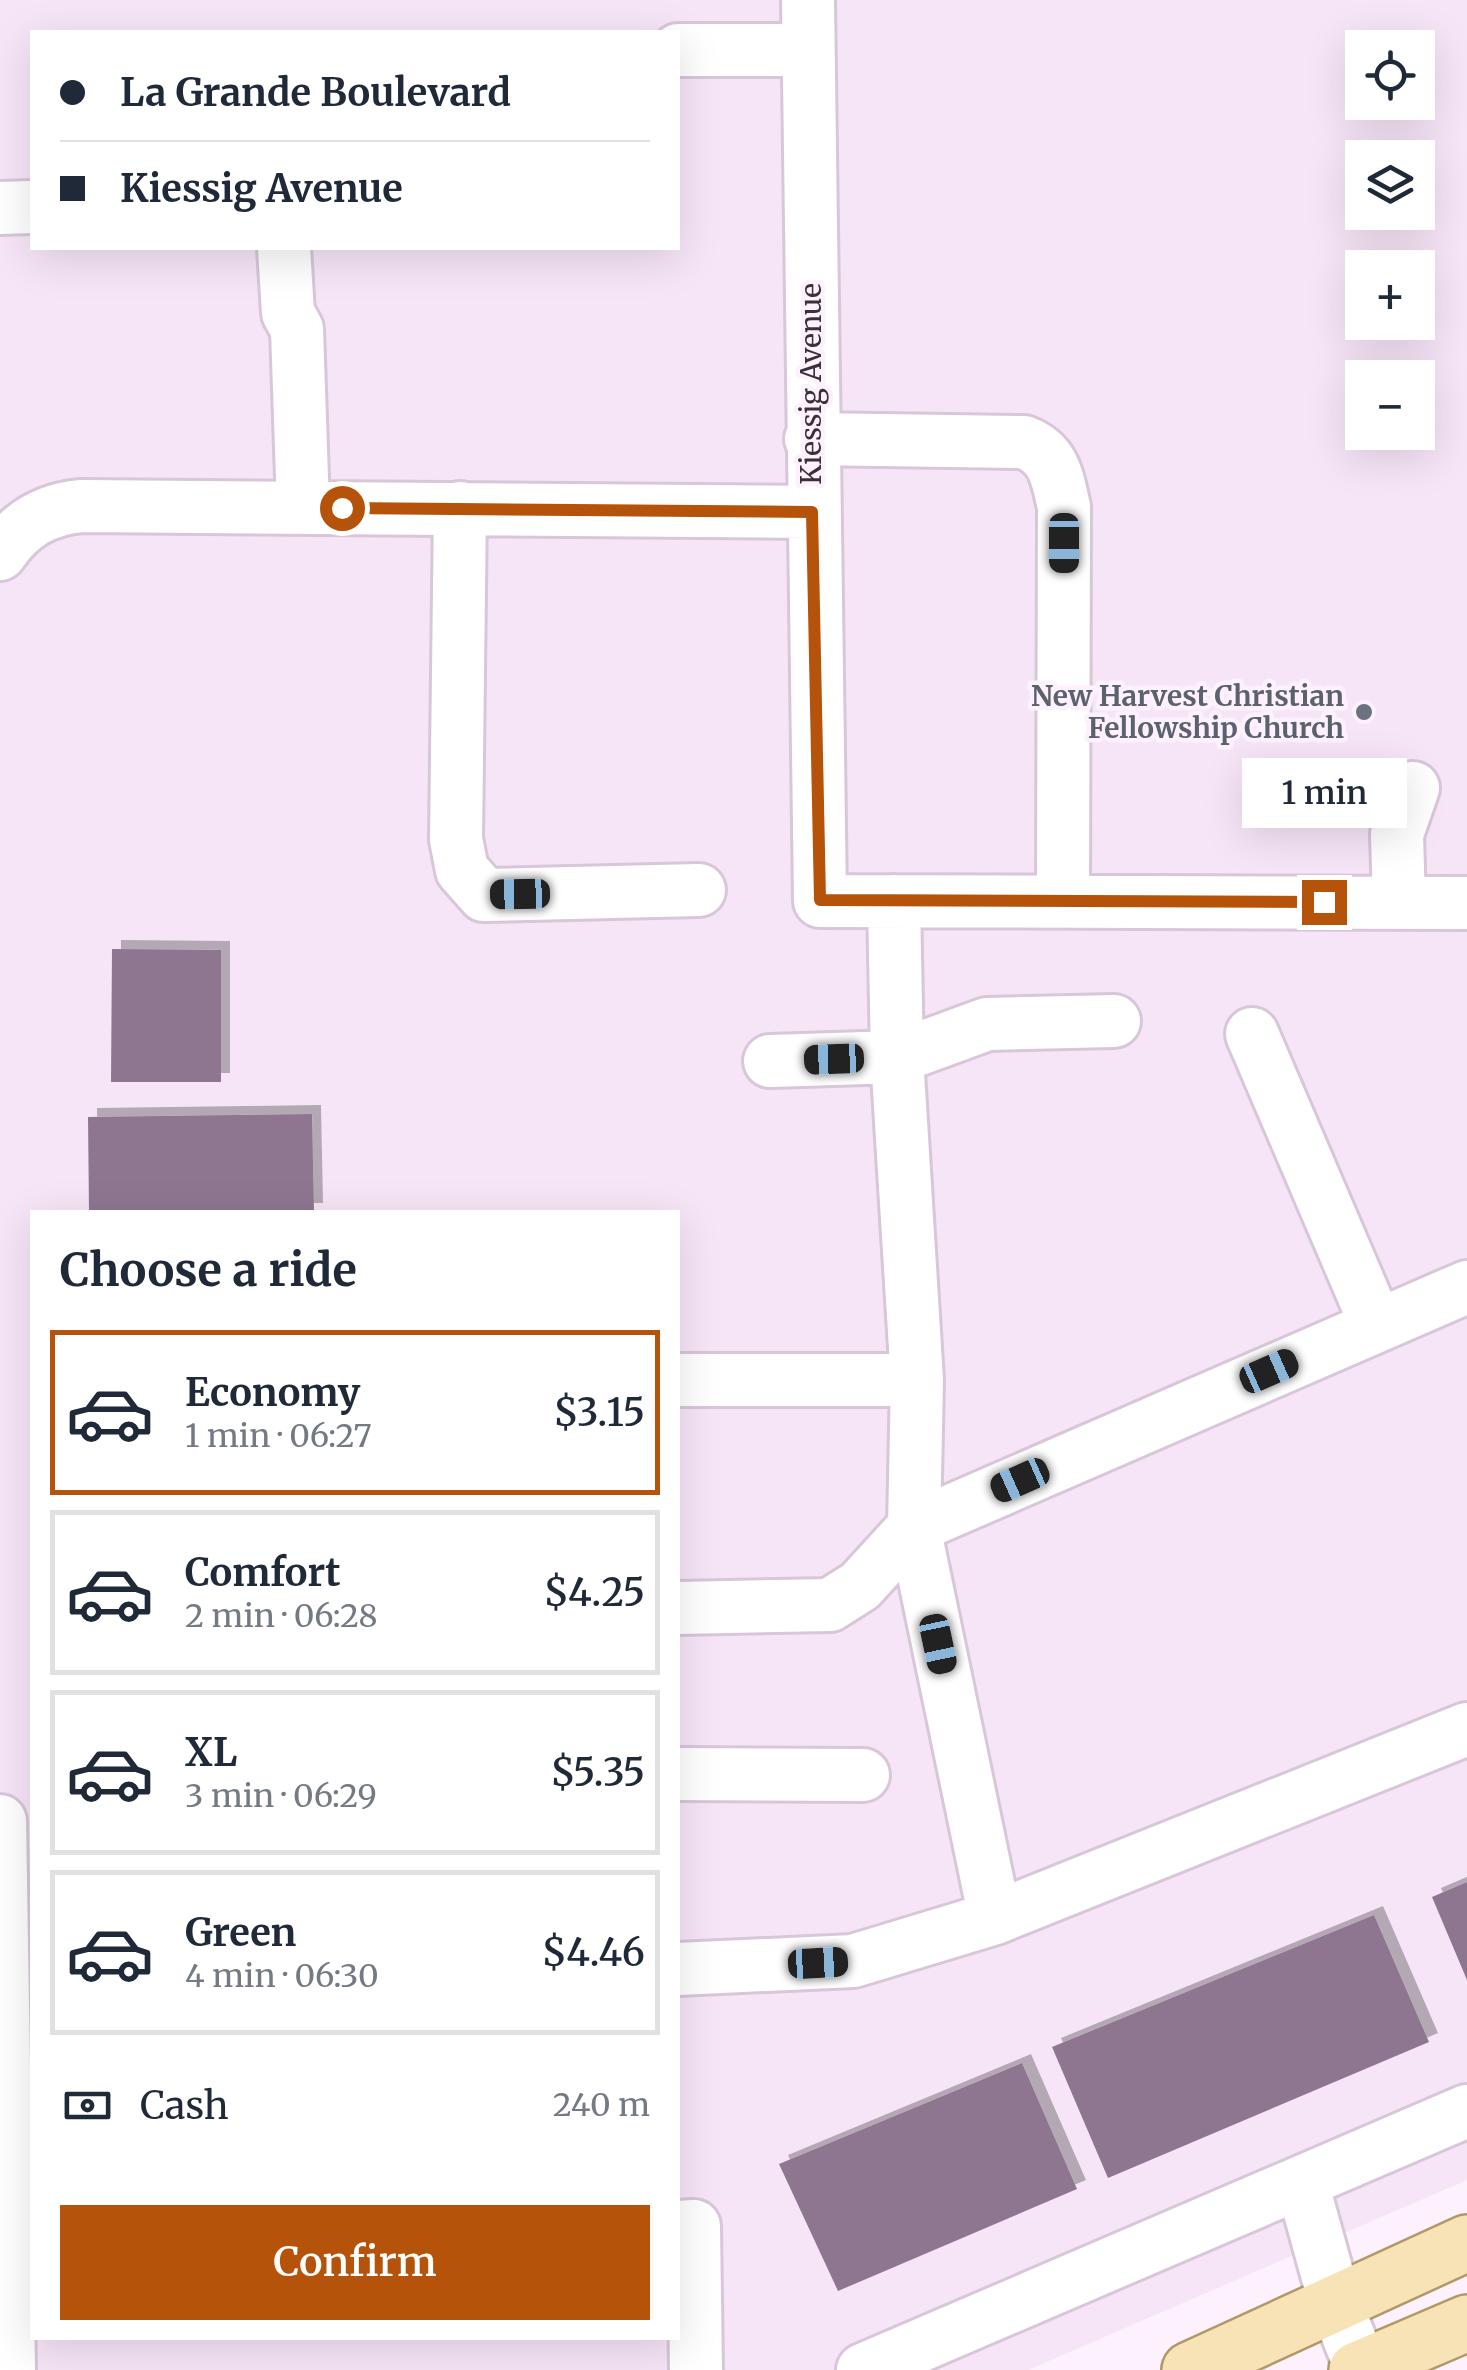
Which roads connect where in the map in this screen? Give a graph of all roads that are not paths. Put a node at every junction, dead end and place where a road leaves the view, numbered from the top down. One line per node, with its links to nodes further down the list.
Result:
1 (808, 25): 2 (street); 6 (street, Kiessig Avenue)
2 (680, 50)
3 (30, 207): 4 (street)
4 (0, 208)
5 (284, 250): 7 (street)
6 (812, 439): 9 (street, Kiessig Avenue); 14 (street)
7 (303, 508): 8 (street); 10 (street)
8 (460, 508): 9 (street); 12 (street)
9 (812, 512): 13 (street, Kiessig Avenue)
10 (0, 554)
11 (1412, 788): 15 (street)
12 (699, 890)
13 (894, 900): 14 (street, Kiessig Avenue); 19 (street)
14 (1063, 900): 15 (street, Kiessig Avenue)
15 (1399, 902): 16 (street, Kiessig Avenue)
16 (1467, 903)
17 (1114, 1022): 19 (street)
18 (1252, 1034): 22 (street)
19 (897, 1057): 20 (street); 24 (street)
20 (770, 1061)
21 (1467, 1287): 22 (street)
22 (1376, 1324): 25 (street)
23 (680, 1380): 24 (street)
24 (916, 1380): 25 (street)
25 (914, 1526): 26 (street); 31 (street)
26 (680, 1608)
27 (1467, 1729): 31 (street)
28 (680, 1774): 29 (street)
29 (864, 1775)
30 (0, 1822): 40 (street)
31 (994, 1918): 32 (street)
32 (680, 1969)
33 (1467, 2111): 34 (street)
34 (1302, 2183): 37 (street); 42 (street)
35 (680, 2227): 41 (street)
36 (1467, 2243): 37 (main road)
37 (1334, 2302): 39 (street); 43 (main road)
38 (1467, 2323): 39 (main road)
39 (1359, 2369)
40 (8, 2370)
41 (696, 2370)
42 (863, 2370)
43 (1190, 2370)

